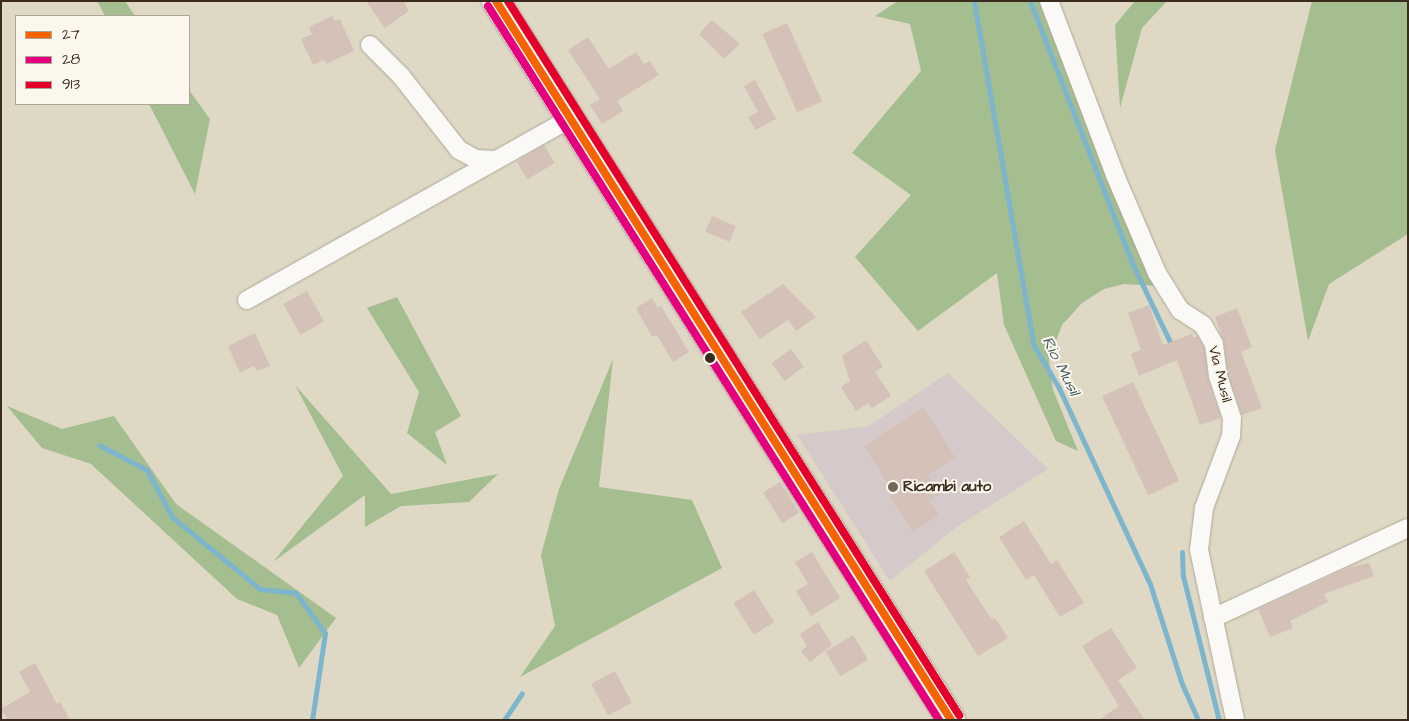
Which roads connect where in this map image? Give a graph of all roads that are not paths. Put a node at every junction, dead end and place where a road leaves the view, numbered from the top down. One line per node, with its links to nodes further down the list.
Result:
1 (496, 1): 4 (main road)
2 (1049, 1): 8 (street, Via Musil)
3 (370, 45): 5 (street)
4 (569, 119): 5 (street); 9 (main road)
5 (495, 160): 6 (street)
6 (247, 300)
7 (1408, 528): 8 (street)
8 (1213, 618): 10 (street, Via Musil)
9 (951, 720)
10 (1235, 720)

